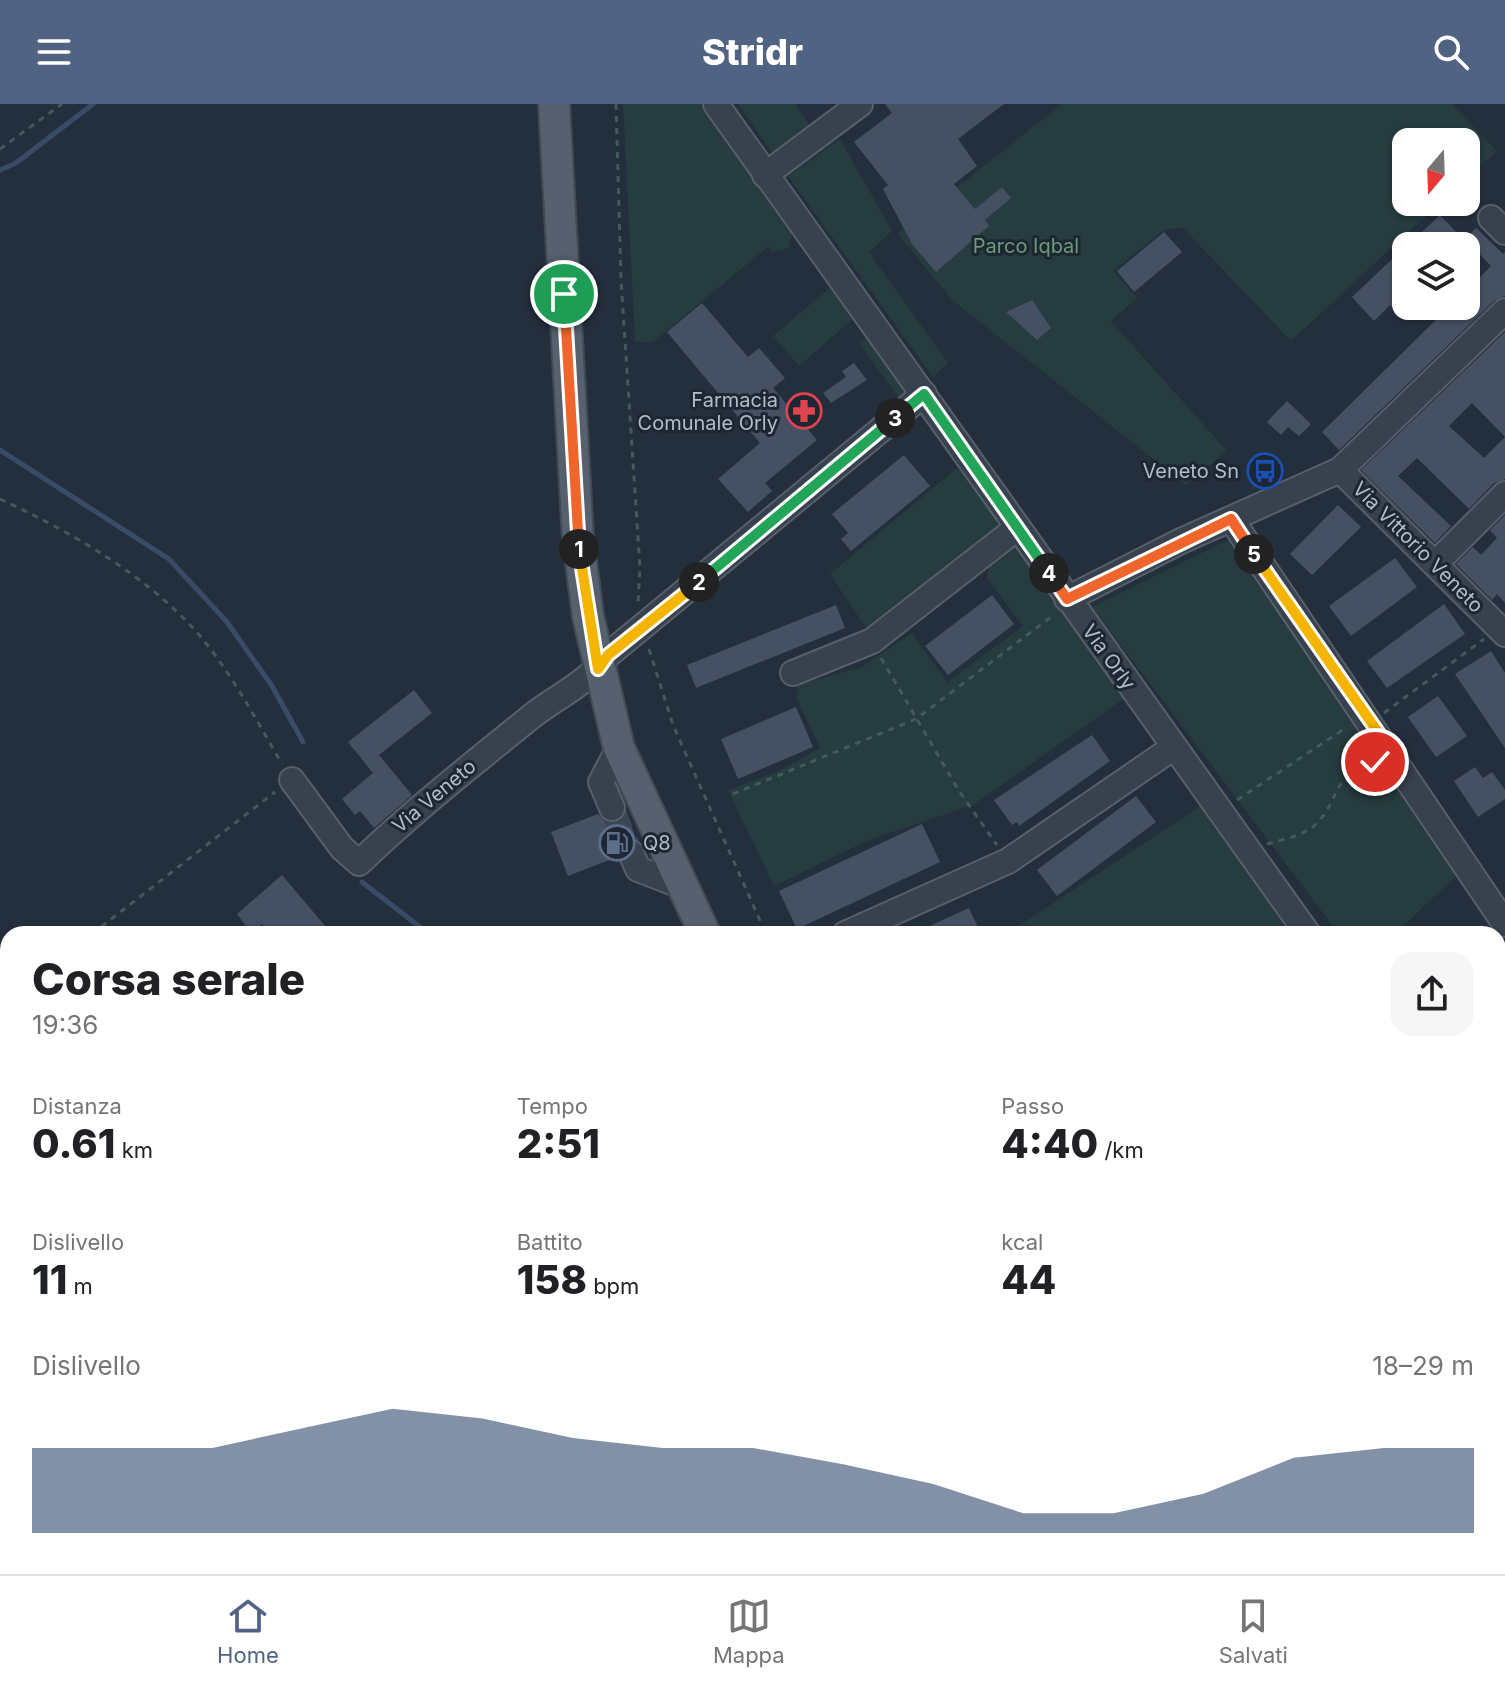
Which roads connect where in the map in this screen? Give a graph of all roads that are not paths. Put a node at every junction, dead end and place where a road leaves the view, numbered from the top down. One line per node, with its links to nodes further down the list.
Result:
1 (554, 104): 14 (main road)
2 (716, 104): 4 (street, Via Orly)
3 (860, 104): 4 (street)
4 (765, 175): 6 (street, Via Orly)
5 (1505, 311): 7 (street)
6 (924, 394): 10 (street, Via Orly); 14 (street)
7 (1340, 470): 9 (street, Via Vittorio Veneto); 11 (street, Via Vittorio Veneto)
8 (1505, 494): 11 (street)
9 (1231, 519): 12 (street, Via Vittorio Veneto); 22 (street)
10 (1017, 528): 12 (street, Via Orly); 15 (street)
11 (1435, 564): 13 (street, Via Vittorio Veneto)
12 (1067, 599): 16 (street, Via Orly)
13 (1505, 634)
14 (598, 669): 17 (main road); 18 (street, Via Veneto)
15 (793, 673)
16 (1174, 747): 24 (street); 25 (street, Via Orly)
17 (619, 748): 19 (street); 21 (main road)
18 (292, 780)
19 (612, 808)
20 (631, 853): 21 (street)
21 (682, 886): 23 (main road)
22 (1505, 924)
23 (701, 926)
24 (863, 926)
25 (1302, 926)

